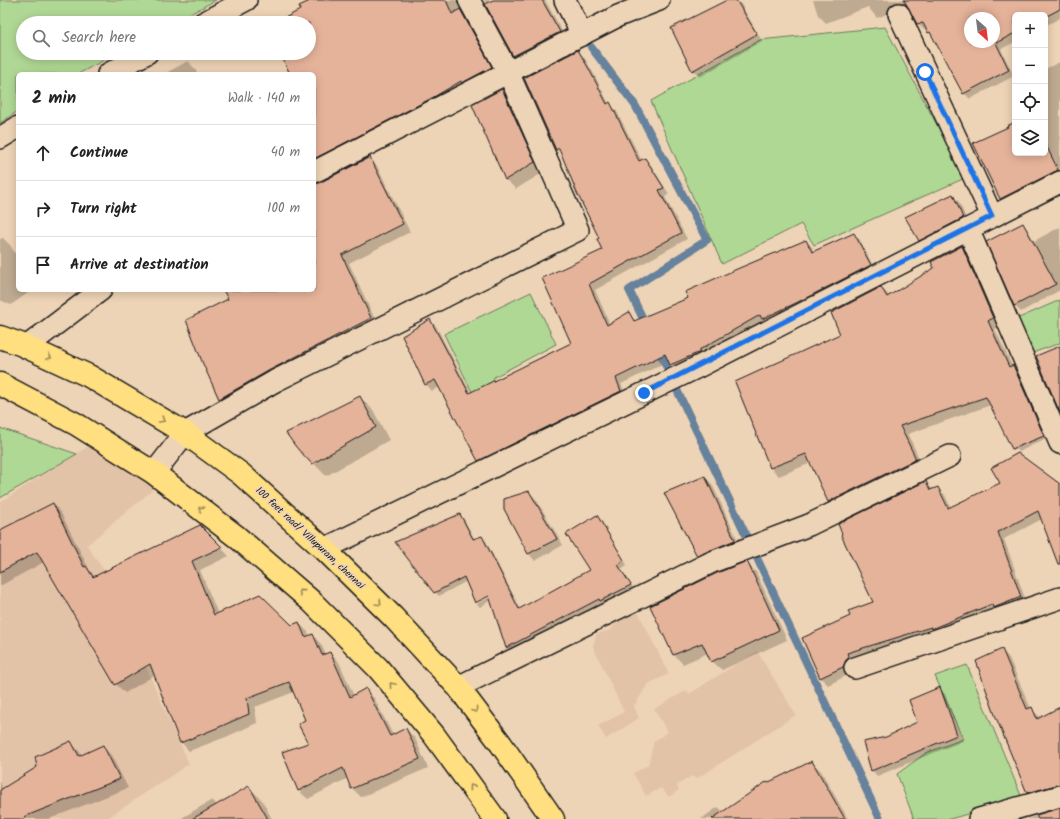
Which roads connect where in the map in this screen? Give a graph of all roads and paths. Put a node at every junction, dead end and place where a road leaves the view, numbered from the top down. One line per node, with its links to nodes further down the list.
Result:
1 (246, 0): 6 (street)
2 (469, 0): 10 (street)
3 (565, 0): 7 (street)
4 (649, 2): 7 (street)
5 (899, 14): 15 (street)
6 (216, 16)
7 (582, 35): 10 (street)
8 (134, 60): 9 (street)
9 (112, 72)
10 (508, 72): 13 (street); 21 (street)
11 (16, 128): 12 (street)
12 (0, 138)
13 (316, 171)
14 (1060, 182): 15 (street)
15 (992, 216): 16 (street)
16 (968, 229): 22 (street); 25 (street)
17 (98, 292): 19 (street)
18 (0, 337): 19 (highway, 100 feet road/ Villupuram, chennai)
19 (26, 347): 21 (highway, 100 feet road/ Villupuram, chennai, one-way to 21)
20 (0, 384): 24 (highway)
21 (185, 434): 24 (street); 25 (highway, 100 feet road/ Villupuram, chennai)
22 (1060, 443)
23 (950, 456): 28 (street)
24 (154, 474): 30 (highway, one-way to 24)
25 (324, 548): 28 (highway, 100 feet road/ Villupuram, chennai, one-way to 28)
26 (1060, 598): 27 (street)
27 (855, 668)
28 (458, 687): 31 (highway, 100 feet road/ Villupuram, chennai, one-way to 31)
29 (1060, 796): 32 (street)
30 (495, 819)
31 (554, 819)
32 (978, 819)

